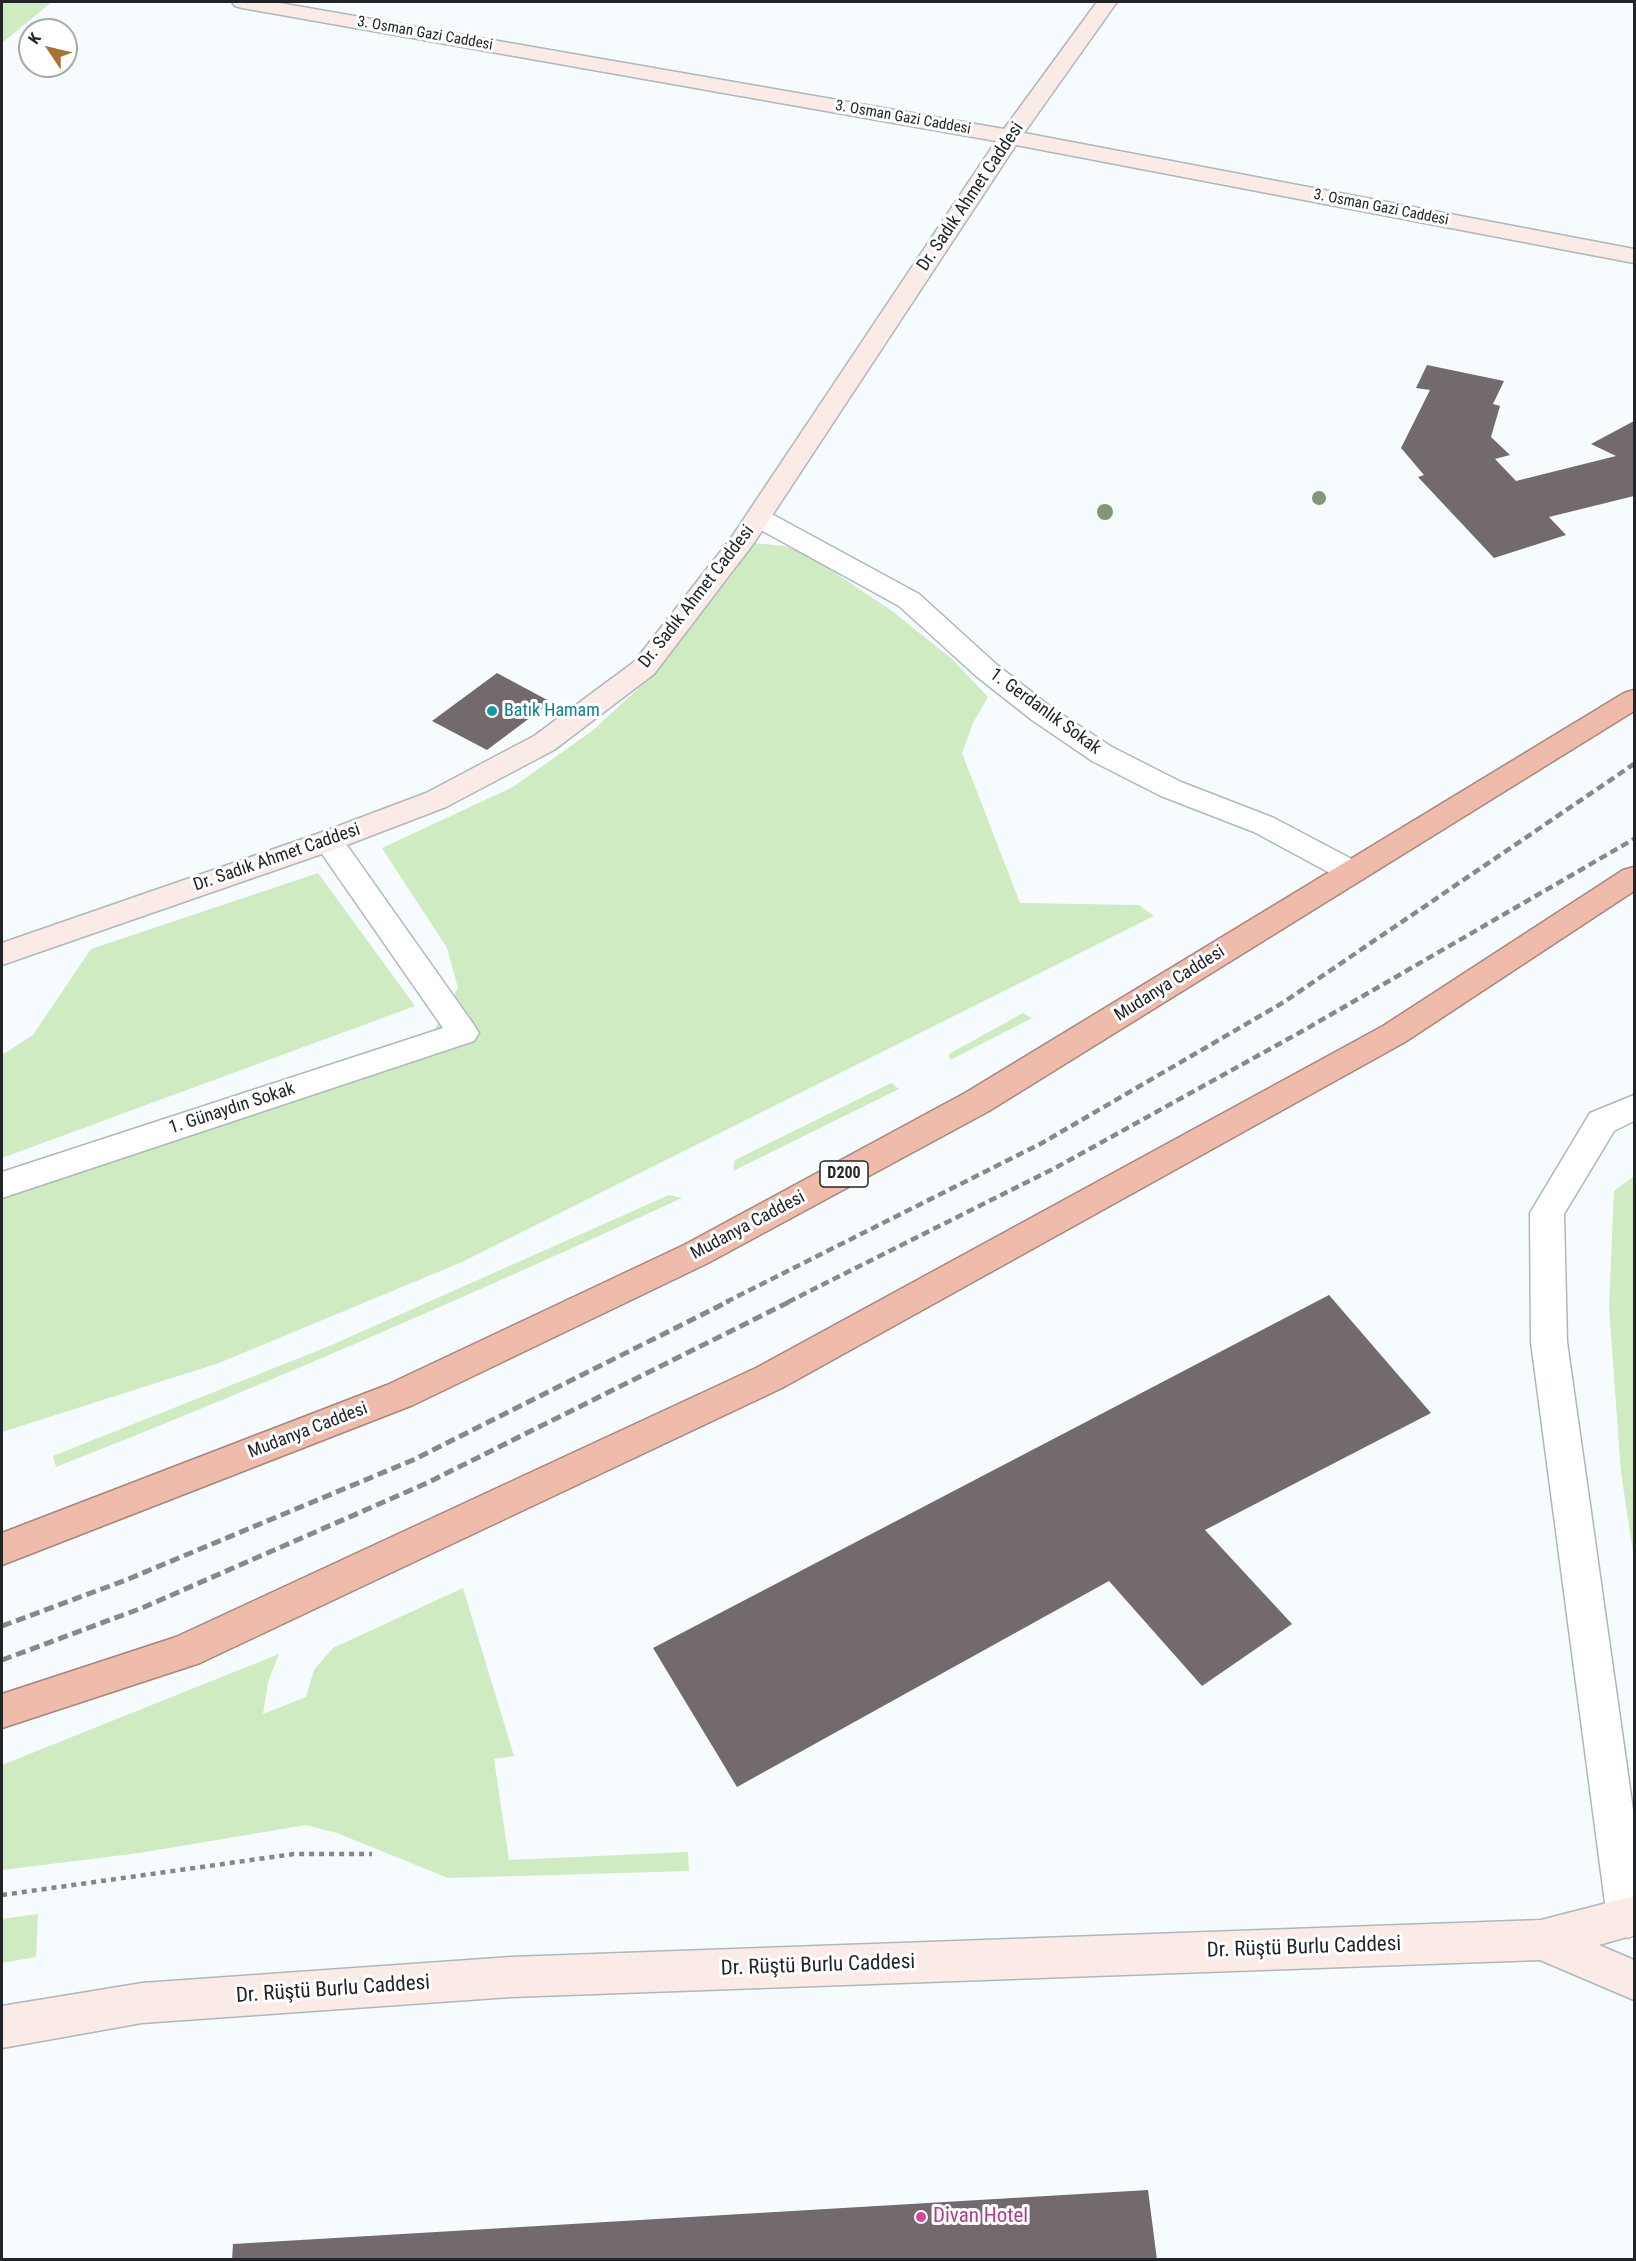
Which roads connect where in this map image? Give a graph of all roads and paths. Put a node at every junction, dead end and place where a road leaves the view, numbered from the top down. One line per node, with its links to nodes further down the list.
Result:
1 (242, 2): 3 (main road, 3. Osman Gazi Caddesi)
2 (1107, 2): 3 (main road, Dr. Sadık Ahmet Caddesi)
3 (1010, 137): 4 (main road, 3. Osman Gazi Caddesi); 5 (main road, Dr. Sadık Ahmet Caddesi)
4 (1635, 256)
5 (759, 518): 7 (main road, Dr. Sadık Ahmet Caddesi); 8 (street, 1. Gerdanlık Sokak)
6 (1635, 699): 8 (highway, Mudanya Caddesi / D200)
7 (328, 841): 10 (main road, Dr. Sadık Ahmet Caddesi); 12 (street, 1. Günaydın Sokak)
8 (1352, 872): 13 (highway, Mudanya Caddesi / D200)
9 (1635, 877): 14 (highway)
10 (2, 954)
11 (1635, 1107): 17 (street)
12 (2, 1185)
13 (2, 1549)
14 (2, 1711)
15 (372, 1854): 16 (path)
16 (2, 1895)
17 (1631, 1917): 18 (main road, Dr. Rüştü Burlu Caddesi)
18 (1541, 1940): 19 (main road); 20 (main road, Dr. Rüştü Burlu Caddesi)
19 (1635, 1980)
20 (2, 2027)

